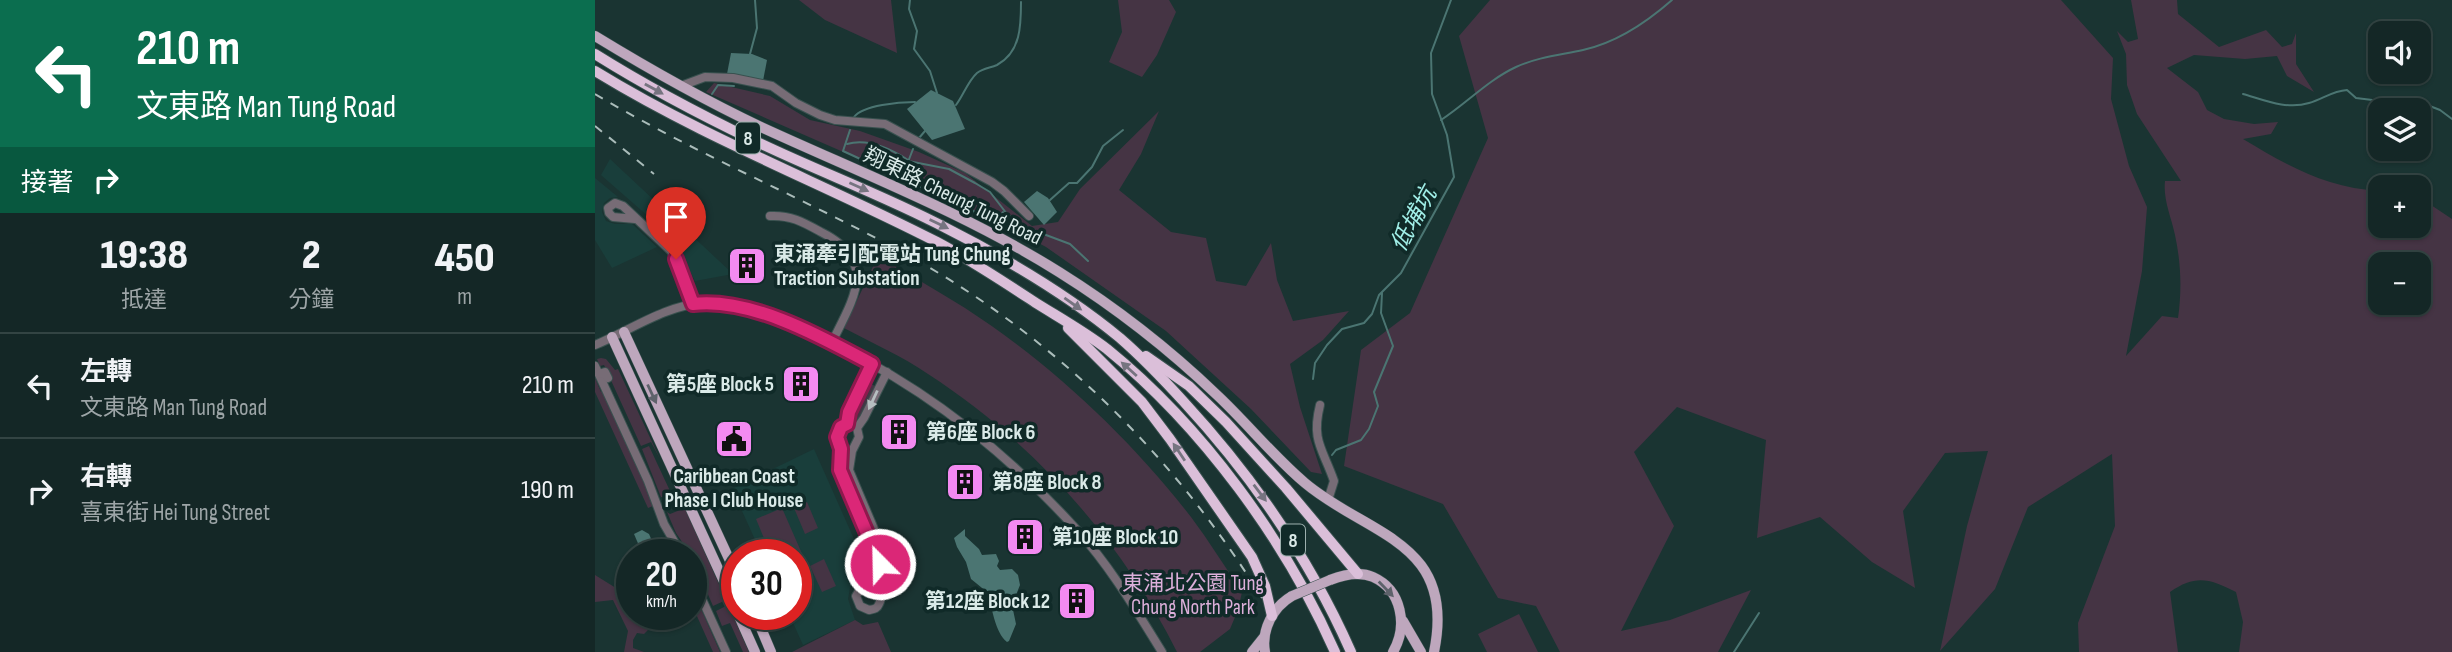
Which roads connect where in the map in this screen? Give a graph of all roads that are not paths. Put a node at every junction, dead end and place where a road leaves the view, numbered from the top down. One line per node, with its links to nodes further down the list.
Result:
1 (595, 36): 4 (main road, 翔東路 Cheung Tung Road)
2 (595, 54): 12 (highway, 8, one-way to 12)
3 (595, 71): 9 (highway, 8)
4 (681, 86): 6 (street); 23 (main road, 翔東路 Cheung Tung Road)
5 (770, 216): 13 (street)
6 (1029, 216)
7 (635, 219): 8 (street)
8 (693, 304): 10 (street); 13 (street)
9 (1049, 311): 29 (highway, one-way to 9); 40 (highway, 8, one-way to 9)
10 (624, 332): 11 (street); 25 (main road, one-way to 25)
11 (611, 337): 14 (street); 27 (main road)
12 (1120, 338): 26 (highway); 41 (highway, 8, one-way to 41)
13 (831, 342): 15 (street)
14 (595, 345)
15 (872, 364): 16 (street); 19 (street)
16 (887, 372): 20 (street, one-way to 20); 37 (street)
17 (601, 373): 24 (street)
18 (1319, 405): 23 (street)
19 (847, 424): 20 (street); 21 (street)
20 (857, 428): 22 (street)
21 (840, 443): 22 (street); 22 (street)
22 (857, 443)
23 (1328, 500): 44 (main road, 翔東路 Cheung Tung Road)
24 (673, 539)
25 (721, 541)
26 (1358, 574): 29 (main road, bridge); 30 (main road, one-way to 30)
27 (721, 575)
28 (707, 610): 34 (street)
29 (1272, 616): 33 (main road)
30 (1402, 618): 42 (main road); 43 (main road)
31 (746, 630): 35 (main road)
32 (762, 630): 36 (main road)
33 (1264, 637): 38 (main road); 39 (main road)
34 (726, 652)
35 (755, 652)
36 (771, 652)
37 (1162, 652)
38 (1252, 652)
39 (1265, 652)
40 (1335, 652)
41 (1351, 652)
42 (1393, 652)
43 (1422, 652)
44 (1434, 652)

